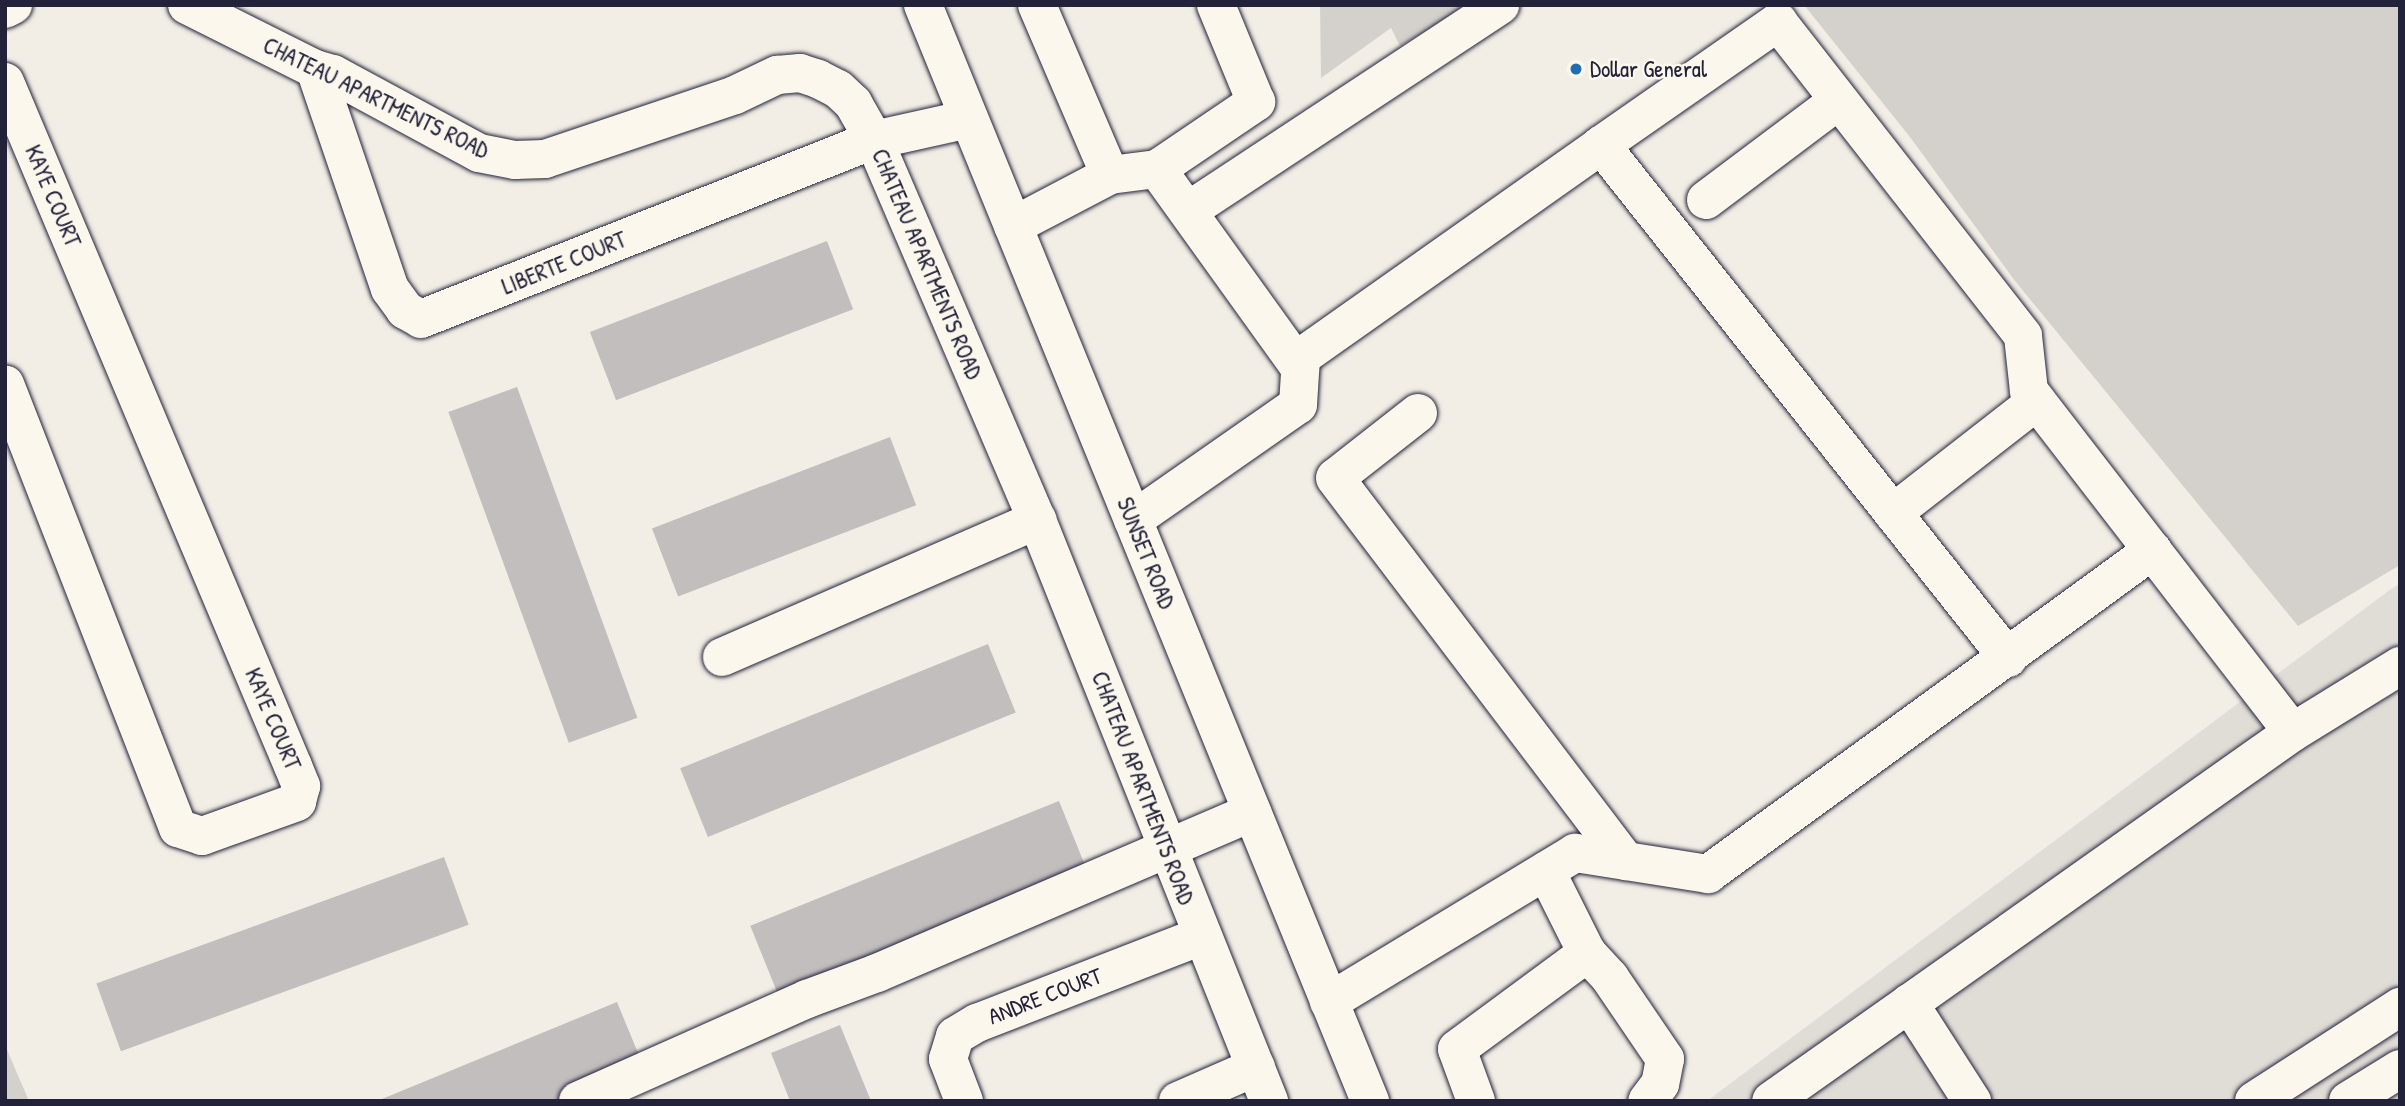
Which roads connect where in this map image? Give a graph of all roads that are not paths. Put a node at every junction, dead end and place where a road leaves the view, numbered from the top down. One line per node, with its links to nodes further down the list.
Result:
1 (13, 5): 7 (street)
2 (187, 5): 9 (street, CHATEAU APARTMENTS ROAD)
3 (923, 5): 12 (street, SUNSET ROAD)
4 (1037, 5): 16 (street)
5 (1216, 5): 15 (street)
6 (1500, 5): 18 (street)
7 (5, 9)
8 (1768, 15): 11 (street); 14 (street)
9 (315, 69): 13 (street, CHATEAU APARTMENTS ROAD); 13 (street, LIBERTE COURT)
10 (5, 82): 21 (street, KAYE COURT)
11 (1838, 101): 17 (street); 22 (street)
12 (969, 119): 13 (street, LIBERTE COURT); 19 (street, SUNSET ROAD)
13 (874, 140): 25 (street, CHATEAU APARTMENTS ROAD)
14 (1601, 145): 20 (street); 24 (street)
15 (1157, 170): 16 (street); 18 (street)
16 (1110, 175): 19 (street)
17 (1706, 200)
18 (1188, 211): 20 (street)
19 (1013, 226): 26 (street, SUNSET ROAD)
20 (1300, 368): 26 (street)
21 (5, 385)
22 (2037, 401): 24 (street); 27 (street)
23 (1418, 413): 34 (street)
24 (1893, 513): 29 (street)
25 (1038, 520): 28 (street); 33 (street, CHATEAU APARTMENTS ROAD)
26 (1133, 520): 32 (street, SUNSET ROAD)
27 (2153, 550): 29 (street); 31 (street)
28 (722, 657)
29 (2008, 658): 34 (street)
30 (2400, 666): 31 (street)
31 (2293, 732): 39 (street)
32 (1252, 812): 33 (street); 38 (street, SUNSET ROAD)
33 (1166, 849): 36 (street, CHATEAU APARTMENTS ROAD); 43 (street)
34 (1626, 861): 35 (street)
35 (1546, 871): 37 (street); 38 (street)
36 (1201, 936): 42 (street, CHATEAU APARTMENTS ROAD); 44 (street, ANDRE COURT)
37 (1587, 953): 47 (street); 48 (street)
38 (1329, 1002): 46 (street, SUNSET ROAD)
39 (1909, 1003): 49 (street); 50 (street)
40 (2400, 1007): 51 (street)
41 (2400, 1069): 52 (street)
42 (1263, 1084): 45 (street)
43 (578, 1101)
44 (964, 1101)
45 (1178, 1101)
46 (1370, 1101)
47 (1475, 1101)
48 (1647, 1101)
49 (1771, 1101)
50 (1972, 1101)
51 (2254, 1101)
52 (2348, 1101)

